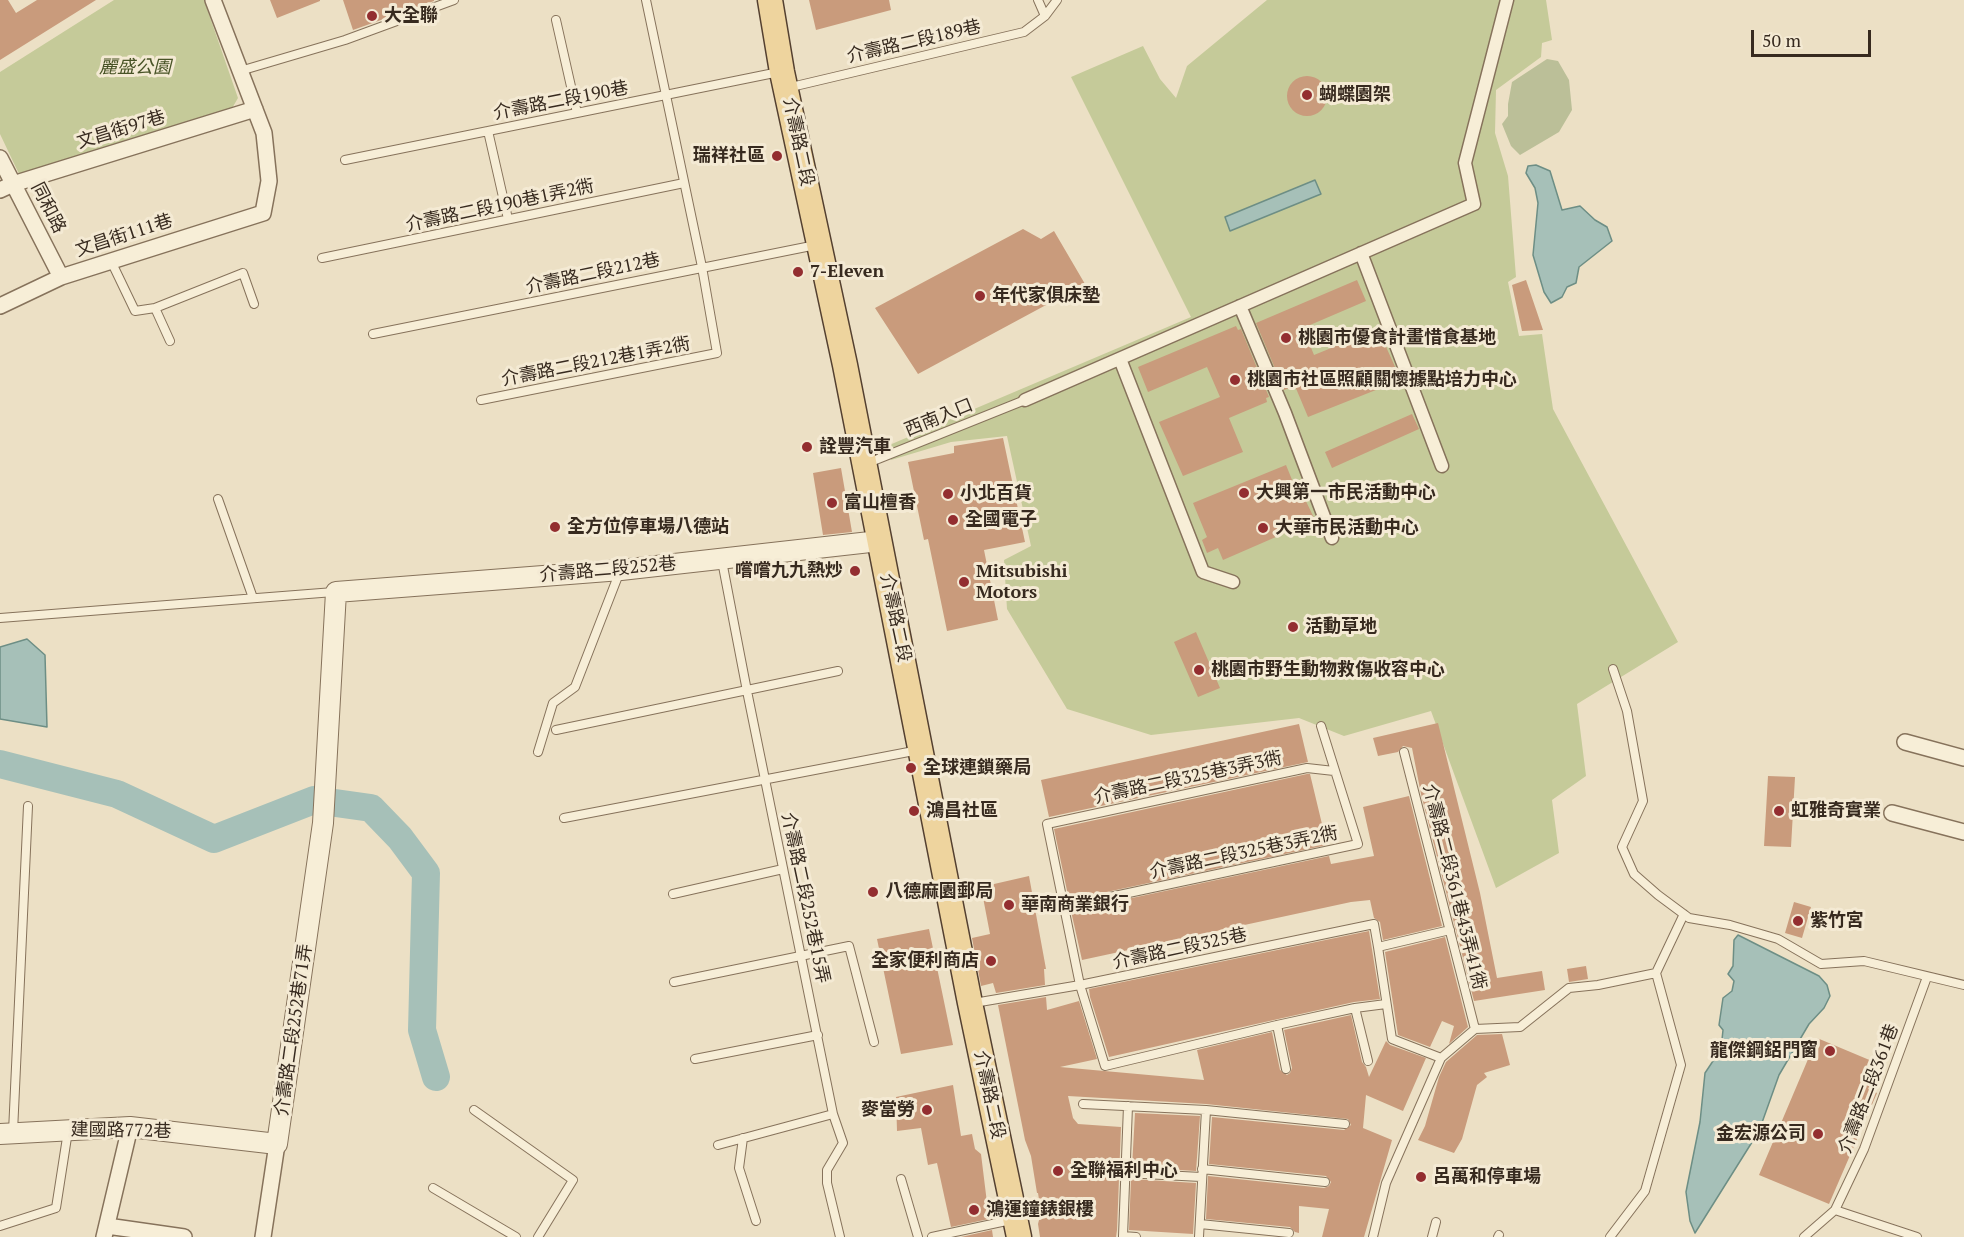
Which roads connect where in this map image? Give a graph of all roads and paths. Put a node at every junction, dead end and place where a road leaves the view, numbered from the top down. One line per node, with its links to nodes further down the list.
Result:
1 (213, 0): 10 (street)
2 (454, 0): 10 (lane)
3 (646, 0): 12 (lane)
4 (770, 0): 11 (main road, 介壽路二段)
5 (1038, 0): 8 (lane)
6 (1057, 0): 8 (lane, 介壽路二段189巷)
7 (1507, 0): 22 (street)
8 (1045, 16): 11 (lane, 介壽路二段189巷)
9 (556, 20): 14 (lane)
10 (240, 71): 13 (street)
11 (784, 80): 12 (lane, 介壽路二段190巷); 21 (main road, 介壽路二段)
12 (665, 95): 14 (lane, 介壽路二段190巷); 18 (lane)
13 (255, 109): 19 (street, 文昌街97巷); 24 (street, 文昌街111巷)
14 (577, 113): 15 (lane, 介壽路二段190巷)
15 (488, 131): 17 (lane, 介壽路二段190巷); 20 (lane)
16 (0, 158): 19 (street, 同和路)
17 (345, 160)
18 (684, 183): 20 (lane, 介壽路二段190巷1弄2衖); 25 (lane)
19 (6, 187): 26 (street, 同和路)
20 (508, 219): 23 (lane, 介壽路二段190巷1弄2衖)
21 (820, 245): 25 (lane, 介壽路二段212巷); 36 (main road, 介壽路二段)
22 (1361, 253): 29 (street); 37 (street)
23 (322, 258)
24 (111, 261): 26 (street, 文昌街111巷); 30 (lane)
25 (702, 267): 31 (lane, 介壽路二段212巷); 34 (lane, 介壽路二段212巷1弄2衖)
26 (61, 277): 28 (street, 文昌街111巷)
27 (254, 304): 30 (lane)
28 (0, 306)
29 (1240, 306): 33 (street); 39 (street)
30 (155, 308): 32 (lane)
31 (374, 334)
32 (170, 341)
33 (1120, 359): 35 (street); 43 (street)
34 (481, 400)
35 (1025, 400): 36 (lane, 西南入口)
36 (864, 465): 40 (main road, 介壽路二段)
37 (1442, 466)
38 (218, 499): 45 (lane)
39 (1332, 538)
40 (879, 541): 41 (street, 介壽路二段252巷); 53 (main road, 介壽路二段)
41 (722, 560): 42 (street, 介壽路二段252巷); 49 (lane, 介壽路二段252巷15弄)
42 (621, 570): 44 (street, 介壽路二段252巷); 54 (lane)
43 (1233, 582)
44 (336, 592): 45 (lane); 96 (street, 介壽路二段252巷71弄)
45 (253, 598): 46 (lane)
46 (0, 618)
47 (1613, 669): 66 (lane)
48 (838, 671): 49 (lane)
49 (747, 691): 51 (lane); 58 (lane, 介壽路二段252巷15弄)
50 (1321, 726): 57 (lane)
51 (556, 730)
52 (1905, 742): 56 (street)
53 (921, 749): 58 (lane); 75 (main road, 介壽路二段)
54 (538, 752)
55 (1404, 752): 67 (lane, 介壽路二段361巷43弄41衖)
56 (1964, 758)
57 (1334, 771): 65 (lane, 介壽路二段325巷3弄3衖); 65 (lane, 介壽路二段325巷3弄2衖)
58 (764, 778): 61 (lane); 63 (lane, 介壽路二段252巷15弄)
59 (28, 806): 94 (lane)
60 (1892, 813): 62 (street)
61 (564, 818)
62 (1964, 832)
63 (783, 869): 64 (lane); 69 (lane, 介壽路二段252巷15弄)
64 (673, 894)
65 (1063, 907): 73 (lane)
66 (1683, 914): 70 (lane); 71 (lane)
67 (1450, 930): 68 (lane); 79 (lane, 介壽路二段361巷43弄41衖)
68 (1378, 946): 73 (lane, 介壽路二段325巷); 76 (lane)
69 (802, 956): 72 (lane); 80 (lane, 介壽路二段252巷15弄); 81 (lane)
70 (1656, 973): 79 (lane); 122 (lane)
71 (1927, 977): 74 (lane); 103 (lane, 介壽路二段361巷)
72 (674, 982)
73 (1080, 985): 75 (lane, 介壽路二段325巷); 78 (lane)
74 (1964, 985)
75 (970, 1003): 108 (main road, 介壽路二段)
76 (1386, 1004): 77 (lane); 82 (lane)
77 (1354, 1008): 78 (lane); 84 (lane)
78 (1277, 1025): 85 (lane)
79 (1475, 1029): 82 (lane)
80 (818, 1035): 83 (lane); 90 (lane, 介壽路二段252巷15弄)
81 (874, 1042)
82 (1441, 1058): 120 (lane)
83 (695, 1059)
84 (1368, 1061)
85 (1286, 1069)
86 (1083, 1104): 87 (lane)
87 (1128, 1106): 89 (lane); 98 (lane)
88 (474, 1110): 114 (lane)
89 (1206, 1110): 91 (lane); 99 (lane)
90 (833, 1114): 95 (lane); 115 (lane, 介壽路二段252巷15弄)
91 (1345, 1124)
92 (130, 1127): 93 (street, 建國路772巷); 96 (street, 建國路772巷); 109 (street)
93 (68, 1130): 94 (street, 建國路772巷); 107 (lane)
94 (6, 1133)
95 (743, 1138): 97 (lane); 104 (lane)
96 (278, 1144): 112 (street, 介壽路二段252巷71弄)
97 (718, 1145)
98 (1125, 1173): 99 (lane); 118 (lane)
99 (1202, 1173): 101 (lane); 106 (lane)
100 (901, 1179): 116 (lane)
101 (1325, 1182)
102 (433, 1188): 113 (lane)
103 (1835, 1210): 123 (lane, 介壽路二段361巷); 124 (lane)
104 (756, 1221)
105 (1436, 1222): 121 (lane)
106 (1200, 1224): 110 (lane); 119 (lane)
107 (0, 1226)
108 (1017, 1228): 117 (lane)
109 (106, 1232): 111 (street)
110 (1289, 1233)
111 (184, 1237)
112 (263, 1237)
113 (516, 1237)
114 (538, 1237)
115 (840, 1237)
116 (918, 1237)
117 (932, 1237)
118 (1136, 1237)
119 (1199, 1237)
120 (1373, 1237)
121 (1432, 1237)
122 (1610, 1237)
123 (1804, 1237)
124 (1917, 1237)

